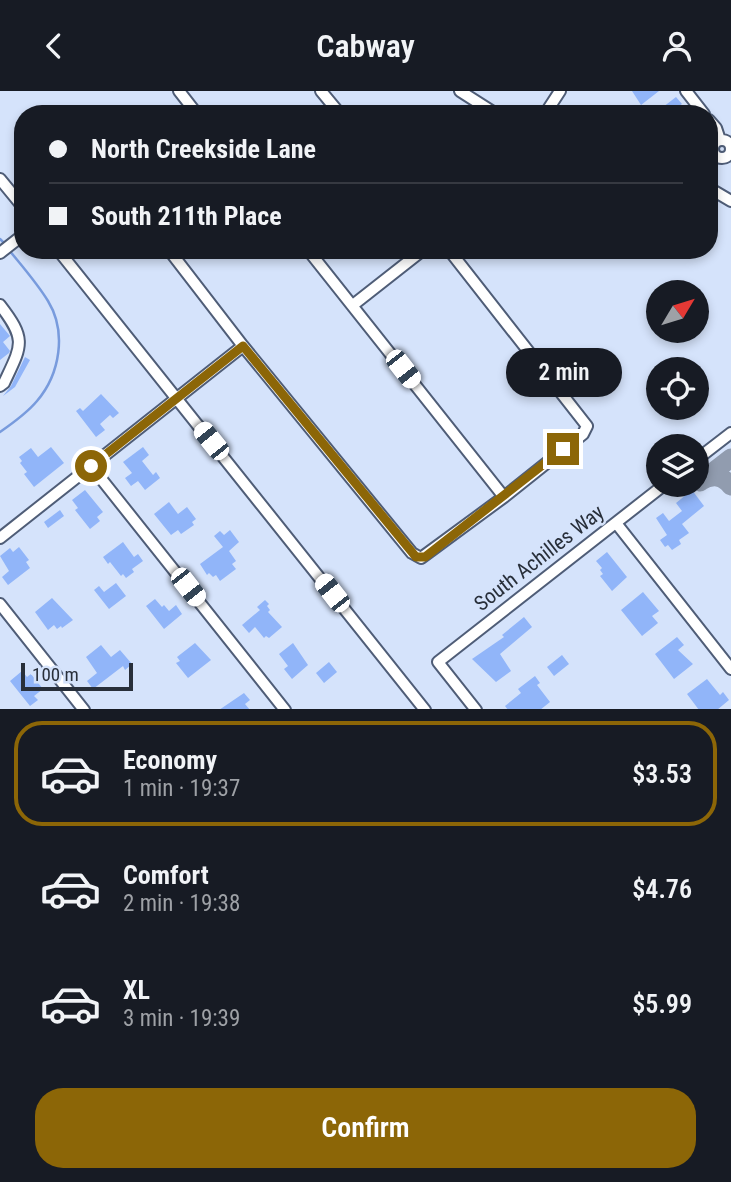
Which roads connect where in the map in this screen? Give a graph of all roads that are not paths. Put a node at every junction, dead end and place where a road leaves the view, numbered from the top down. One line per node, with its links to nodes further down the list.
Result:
1 (179, 91): 5 (street)
2 (321, 91): 6 (street)
3 (460, 91): 7 (street)
4 (686, 91): 8 (street)
5 (190, 105)
6 (333, 105)
7 (482, 105)
8 (697, 105)
9 (718, 134): 10 (street)
10 (720, 140)
11 (0, 179): 12 (street)
12 (14, 196)
13 (14, 241): 14 (street)
14 (0, 253)
15 (65, 259): 24 (street)
16 (176, 259): 22 (street)
17 (315, 259): 20 (street)
18 (412, 259): 20 (street)
19 (456, 259): 28 (street)
20 (353, 305): 28 (street)
21 (2, 311): 23 (street)
22 (243, 346): 24 (street); 28 (street)
23 (0, 386)
24 (177, 397): 27 (street); 36 (street)
25 (731, 433): 26 (street)
26 (709, 450)
27 (91, 466): 31 (street); 35 (street)
28 (504, 497)
29 (649, 497): 30 (street, South Achilles Way)
30 (616, 523): 33 (street); 37 (street, South Achilles Way)
31 (0, 538)
32 (0, 604): 34 (street)
33 (731, 669)
34 (84, 709)
35 (285, 709)
36 (425, 709)
37 (476, 709)

